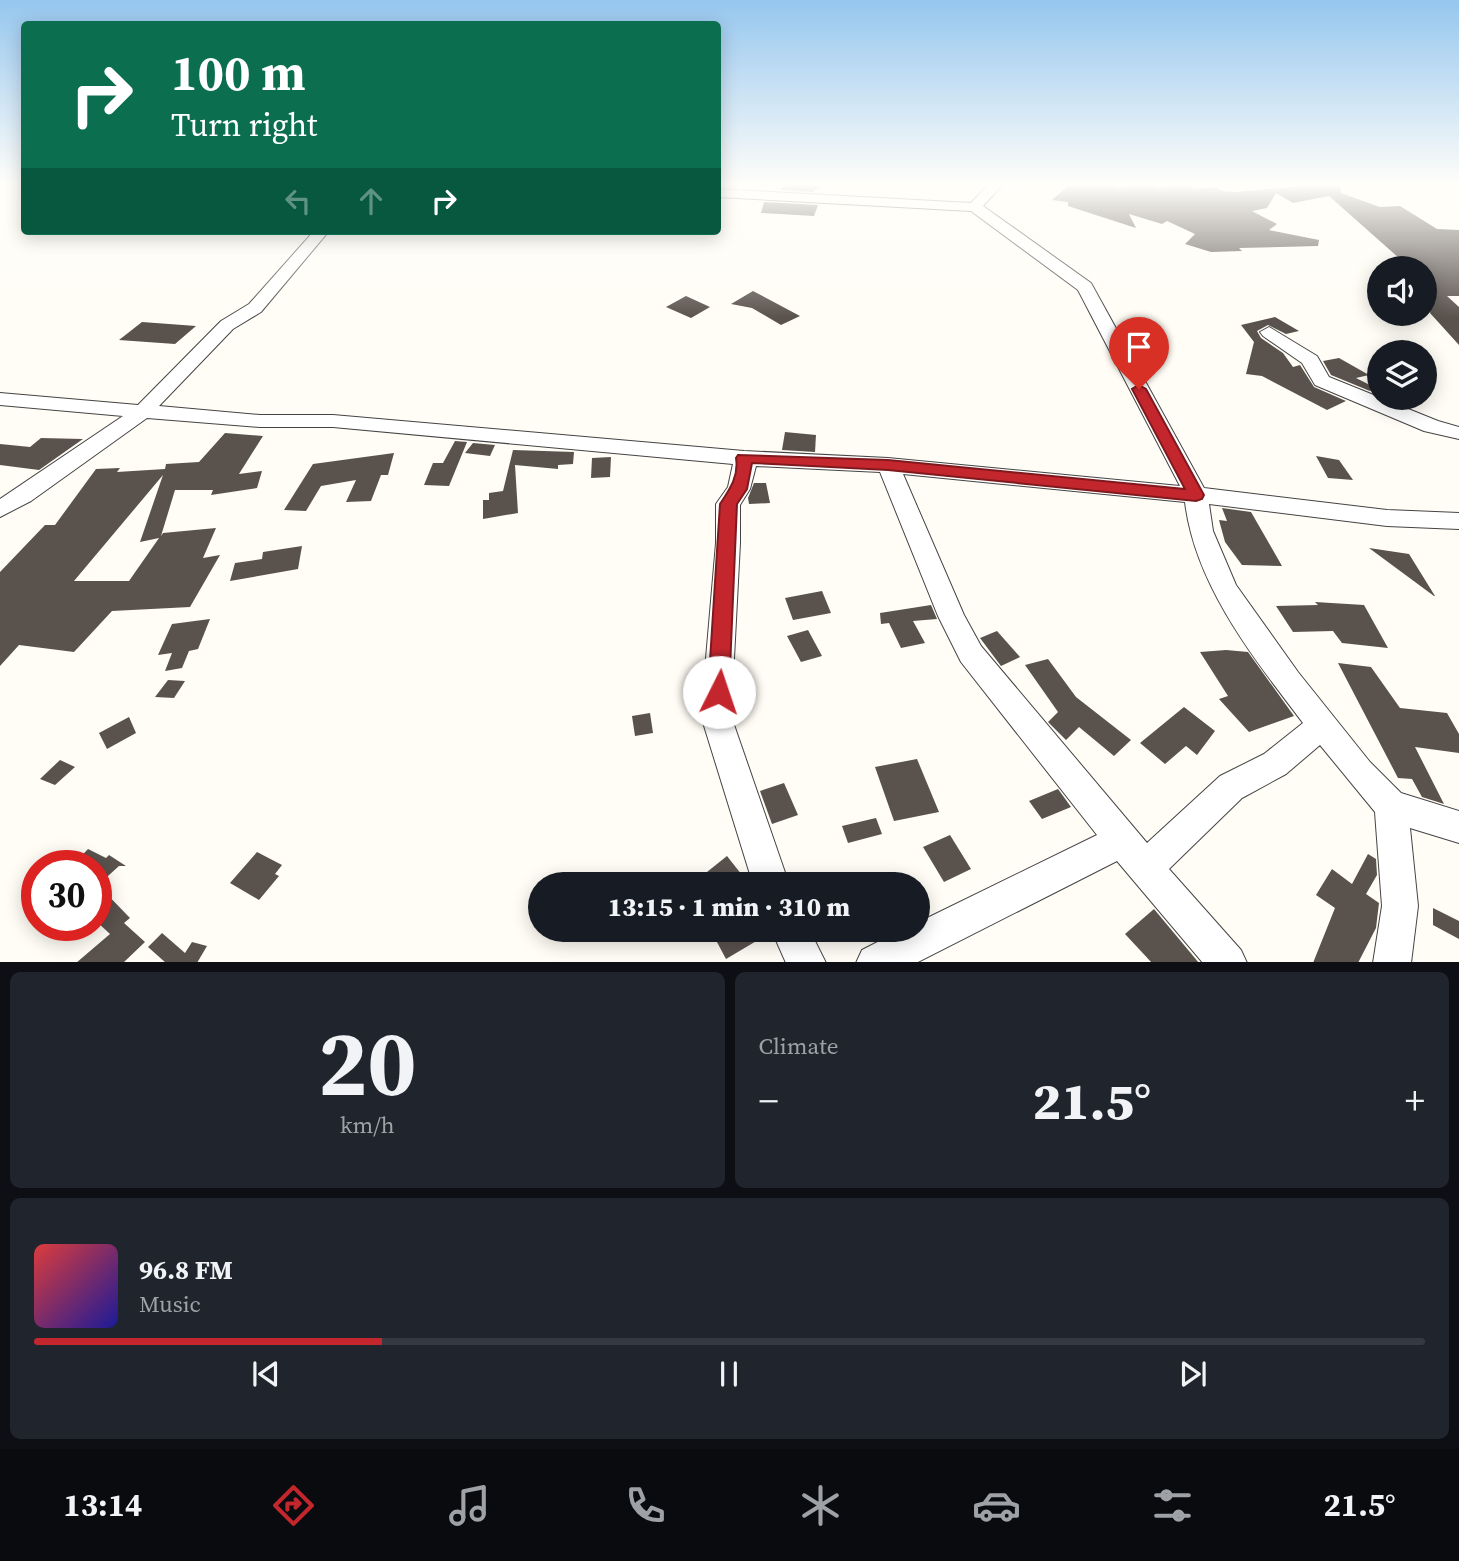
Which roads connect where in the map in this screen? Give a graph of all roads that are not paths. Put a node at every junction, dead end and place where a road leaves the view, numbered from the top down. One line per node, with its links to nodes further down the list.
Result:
1 (1003, 228): 9 (street)
2 (319, 235): 5 (street)
3 (1269, 332): 6 (street)
4 (0, 399): 5 (street)
5 (144, 410): 7 (street); 10 (street)
6 (1459, 433)
7 (744, 458): 8 (street); 17 (street)
8 (888, 465): 9 (street); 15 (street)
9 (1196, 495): 11 (street); 12 (street)
10 (0, 509)
11 (1459, 521)
12 (1322, 725): 13 (street); 16 (street)
13 (1391, 806): 14 (street); 22 (street)
14 (1459, 827)
15 (1123, 840): 16 (street); 20 (street)
16 (1146, 867): 21 (street)
17 (767, 872)
18 (796, 942): 19 (street)
19 (807, 962)
20 (874, 962)
21 (1228, 962)
22 (1392, 962)

